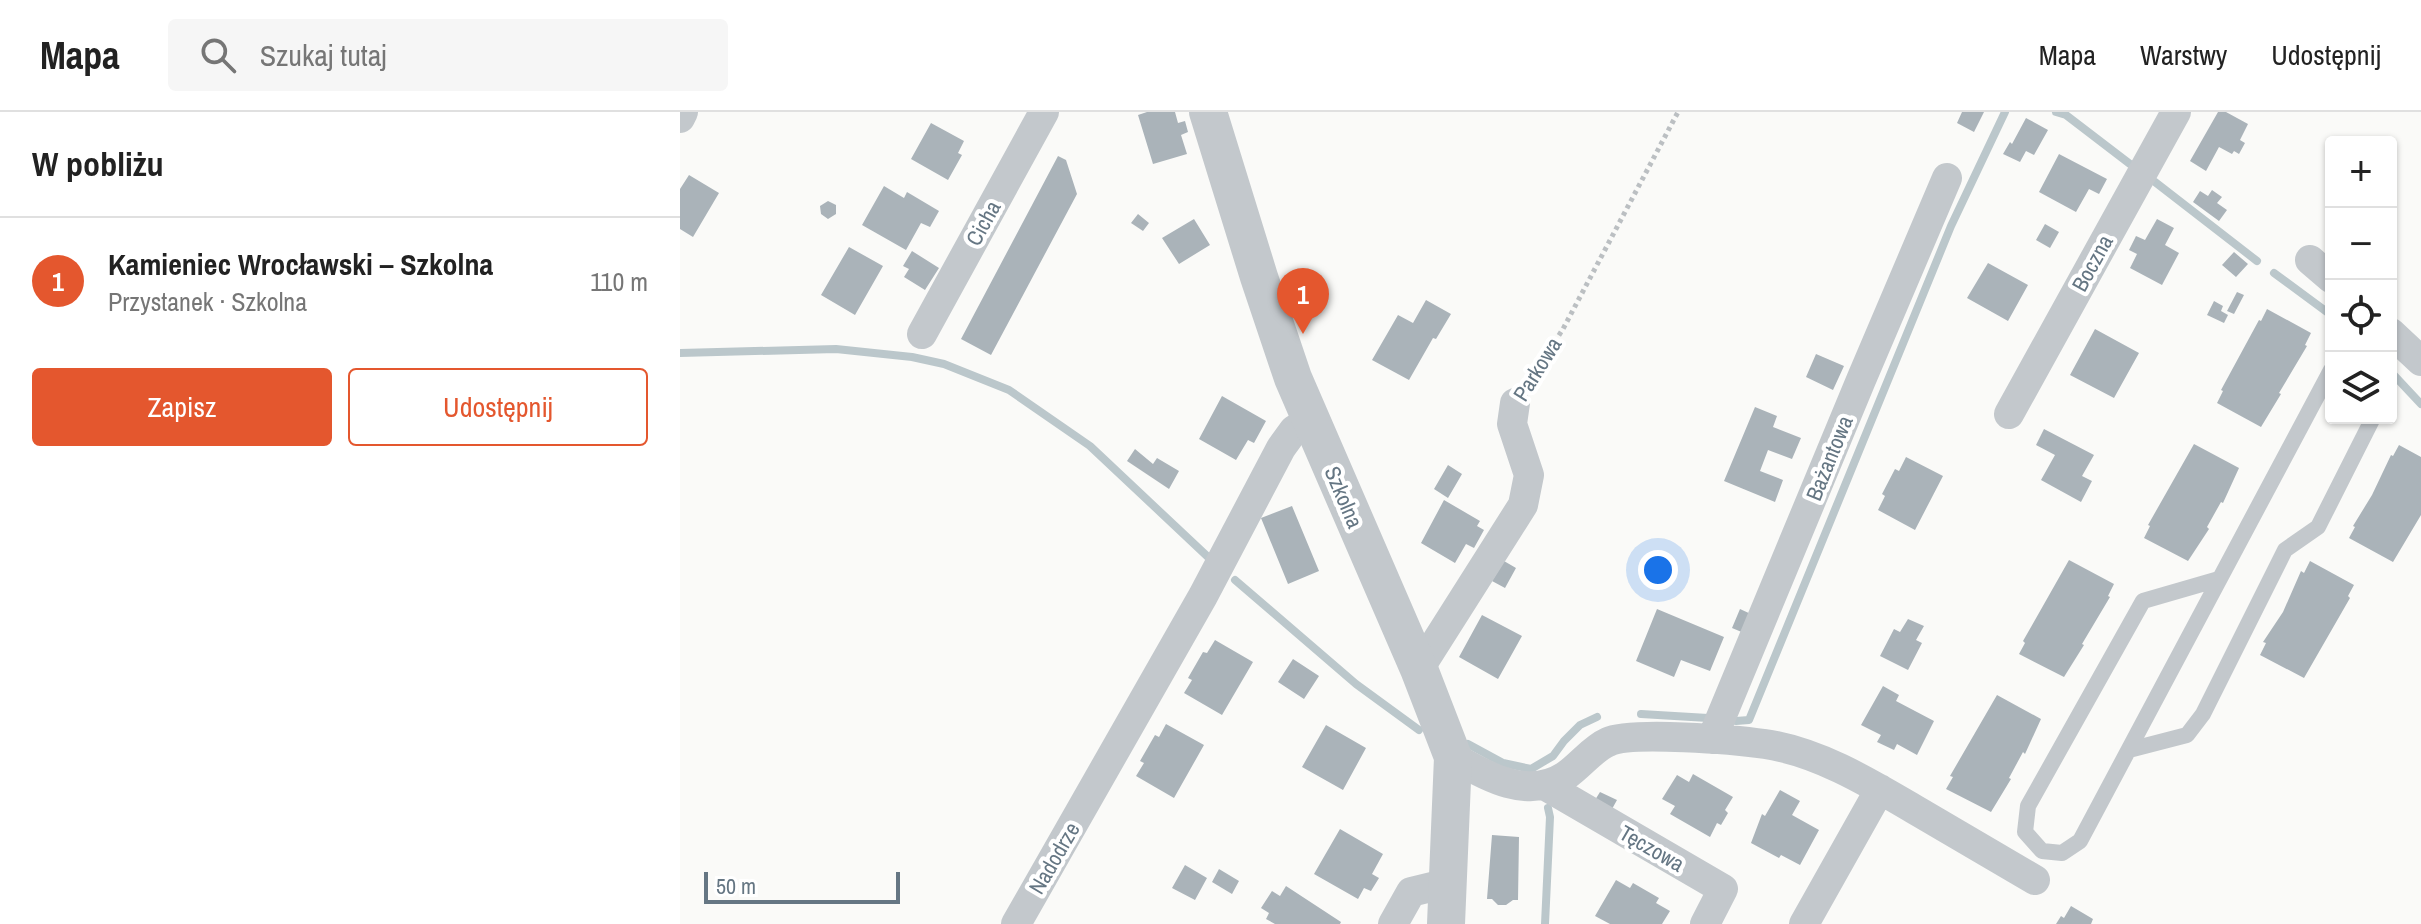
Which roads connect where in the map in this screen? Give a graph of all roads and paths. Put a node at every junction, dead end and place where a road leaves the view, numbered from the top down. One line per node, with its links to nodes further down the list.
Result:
1 (683, 112): 6 (street)
2 (1044, 112): 8 (street, Cicha)
3 (1208, 112): 14 (street, Szkolna)
4 (1678, 112): 12 (path, Parkowa)
5 (2176, 112): 13 (street, Boczna)
6 (680, 118)
7 (1947, 178): 18 (street, Bażantowa)
8 (922, 334)
9 (2397, 339): 10 (street)
10 (2421, 361)
11 (2325, 381): 16 (lane)
12 (1515, 403): 17 (street, Parkowa)
13 (2009, 414)
14 (1311, 419): 17 (street, Szkolna); 25 (street, Nadodrze)
15 (2370, 424): 19 (lane)
16 (2219, 579): 19 (lane); 19 (lane)
17 (1419, 669): 20 (street, Szkolna)
18 (1712, 739): 21 (street); 22 (street)
19 (2129, 750)
20 (1453, 757): 21 (street); 24 (street, Szkolna)
21 (1546, 786): 28 (street, Tęczowa)
22 (1880, 789): 23 (street); 29 (street)
23 (2035, 880)
24 (1448, 883): 26 (street); 27 (street, Szkolna)
25 (1016, 924)
26 (1393, 924)
27 (1446, 924)
28 (1705, 924)
29 (1804, 924)

